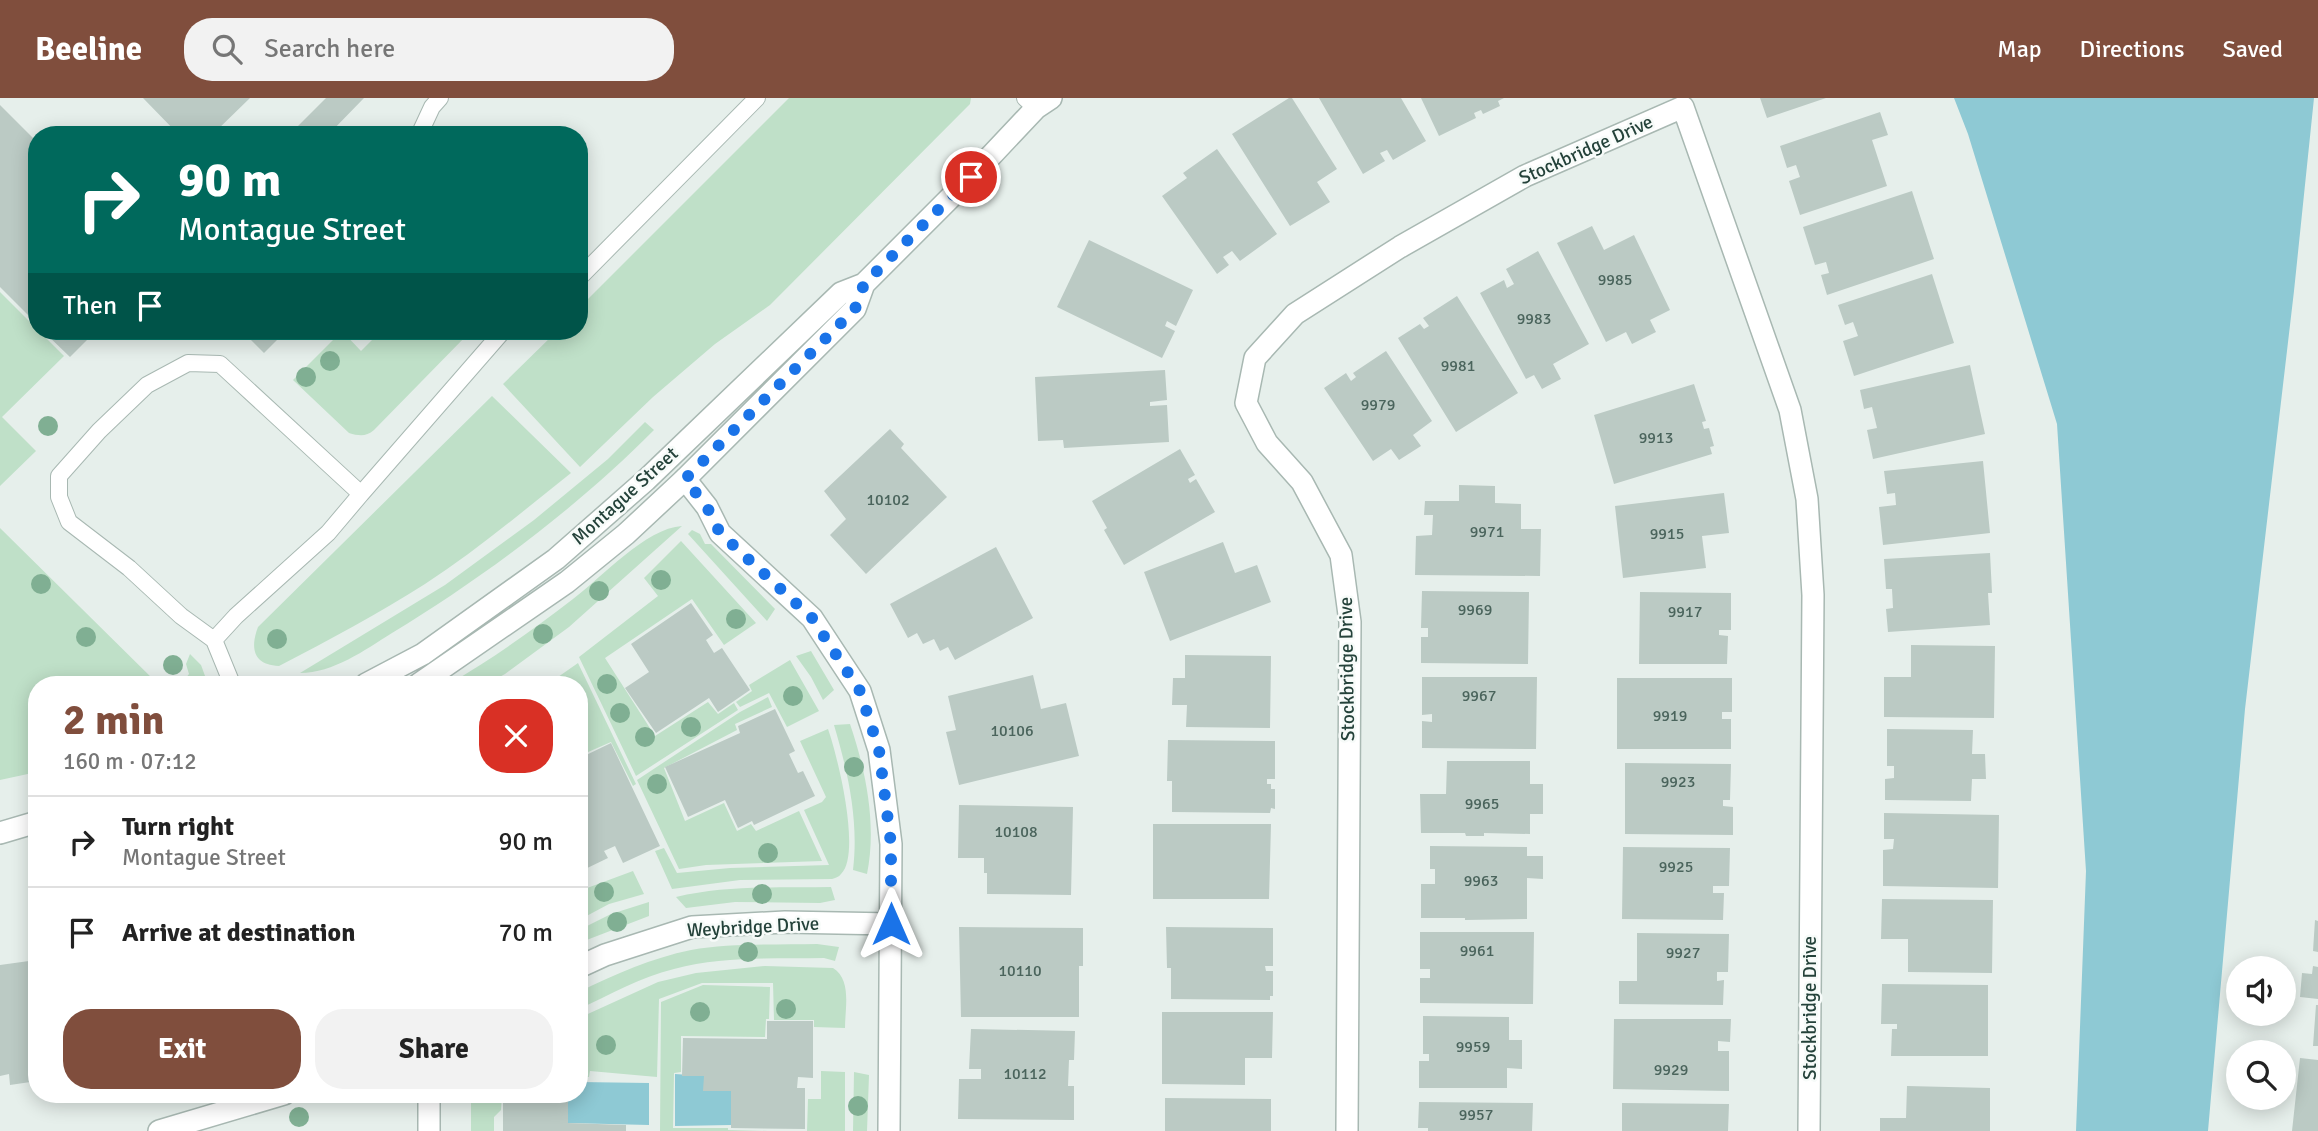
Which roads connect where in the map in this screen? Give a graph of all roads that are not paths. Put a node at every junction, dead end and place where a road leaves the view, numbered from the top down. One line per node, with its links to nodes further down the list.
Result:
1 (440, 98): 5 (lane)
2 (757, 98): 6 (lane)
3 (1037, 101): 7 (street, Montague Street)
4 (1681, 102): 24 (street, Stockbridge Drive); 25 (street, Stockbridge Drive)
5 (423, 126)
6 (588, 268)
7 (864, 284): 9 (street, Montague Street); 13 (street, Montague Street)
8 (495, 340): 10 (lane)
9 (685, 479): 14 (street, Montague Street); 17 (street)
10 (361, 494): 11 (lane); 11 (lane)
11 (214, 640): 12 (lane)
12 (229, 676)
13 (381, 676)
14 (431, 676)
15 (28, 825): 16 (street)
16 (0, 833)
17 (891, 924): 18 (street, Weybridge Drive); 23 (street)
18 (588, 963)
19 (254, 1103): 21 (street)
20 (429, 1103): 22 (street)
21 (159, 1131)
22 (429, 1131)
23 (888, 1131)
24 (1347, 1131)
25 (1809, 1131)

